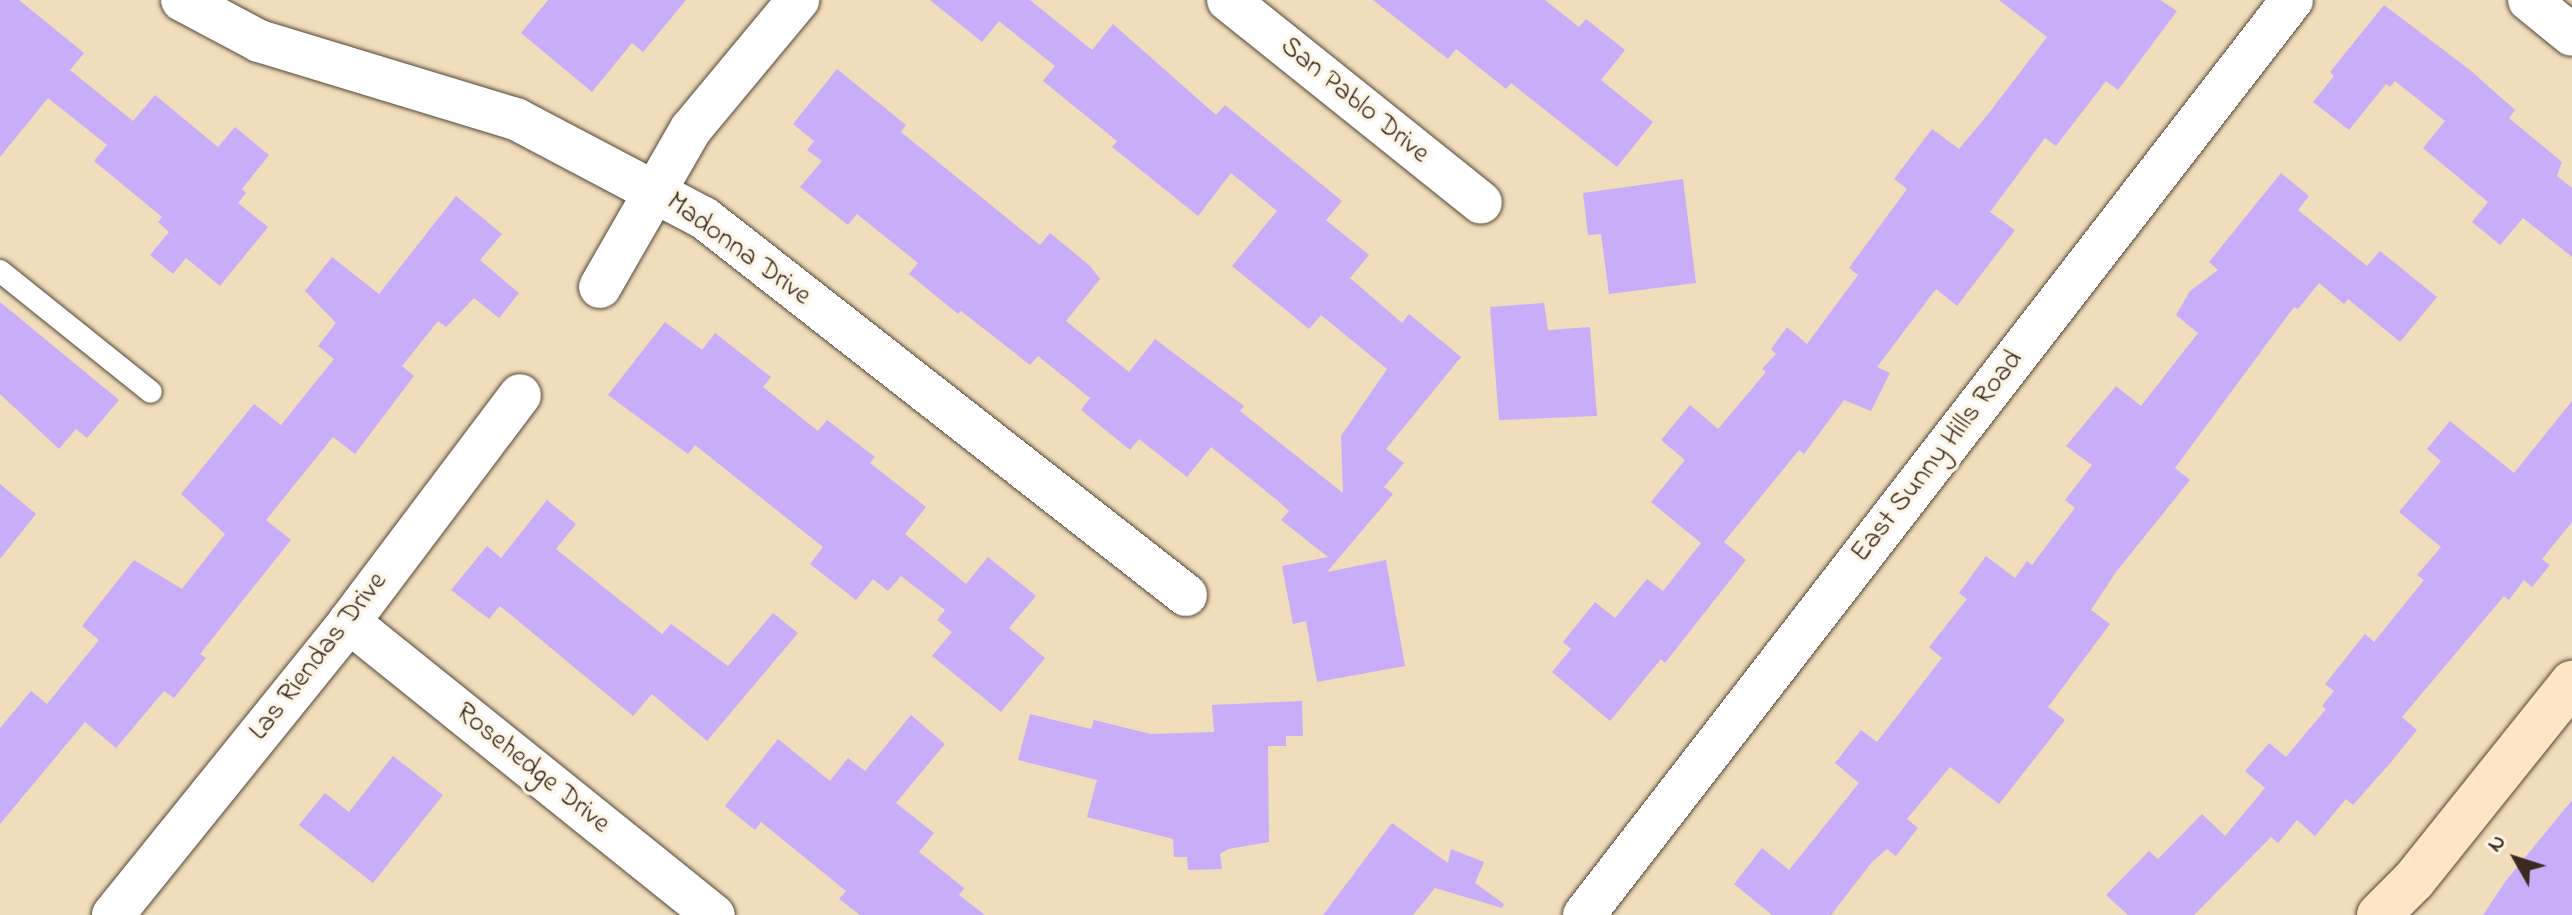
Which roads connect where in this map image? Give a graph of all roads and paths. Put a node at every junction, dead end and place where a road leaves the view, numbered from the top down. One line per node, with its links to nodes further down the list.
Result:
1 (182, 0): 7 (street, Madonna Drive)
2 (798, 0): 7 (street)
3 (1228, 0): 8 (street, San Pablo Drive)
4 (2292, 0): 18 (street, East Sunny Hills Road)
5 (2529, 0): 6 (street)
6 (2572, 35)
7 (654, 190): 10 (street); 13 (street, Madonna Drive)
8 (1481, 203)
9 (0, 271): 11 (lane)
10 (600, 287)
11 (151, 392)
12 (520, 395): 14 (street, Las Riendas Drive)
13 (1186, 595)
14 (349, 622): 16 (street, Las Riendas Drive); 17 (street, Rosehedge Drive)
15 (2572, 683): 19 (street)
16 (113, 915)
17 (714, 915)
18 (1584, 915)
19 (2379, 915)

